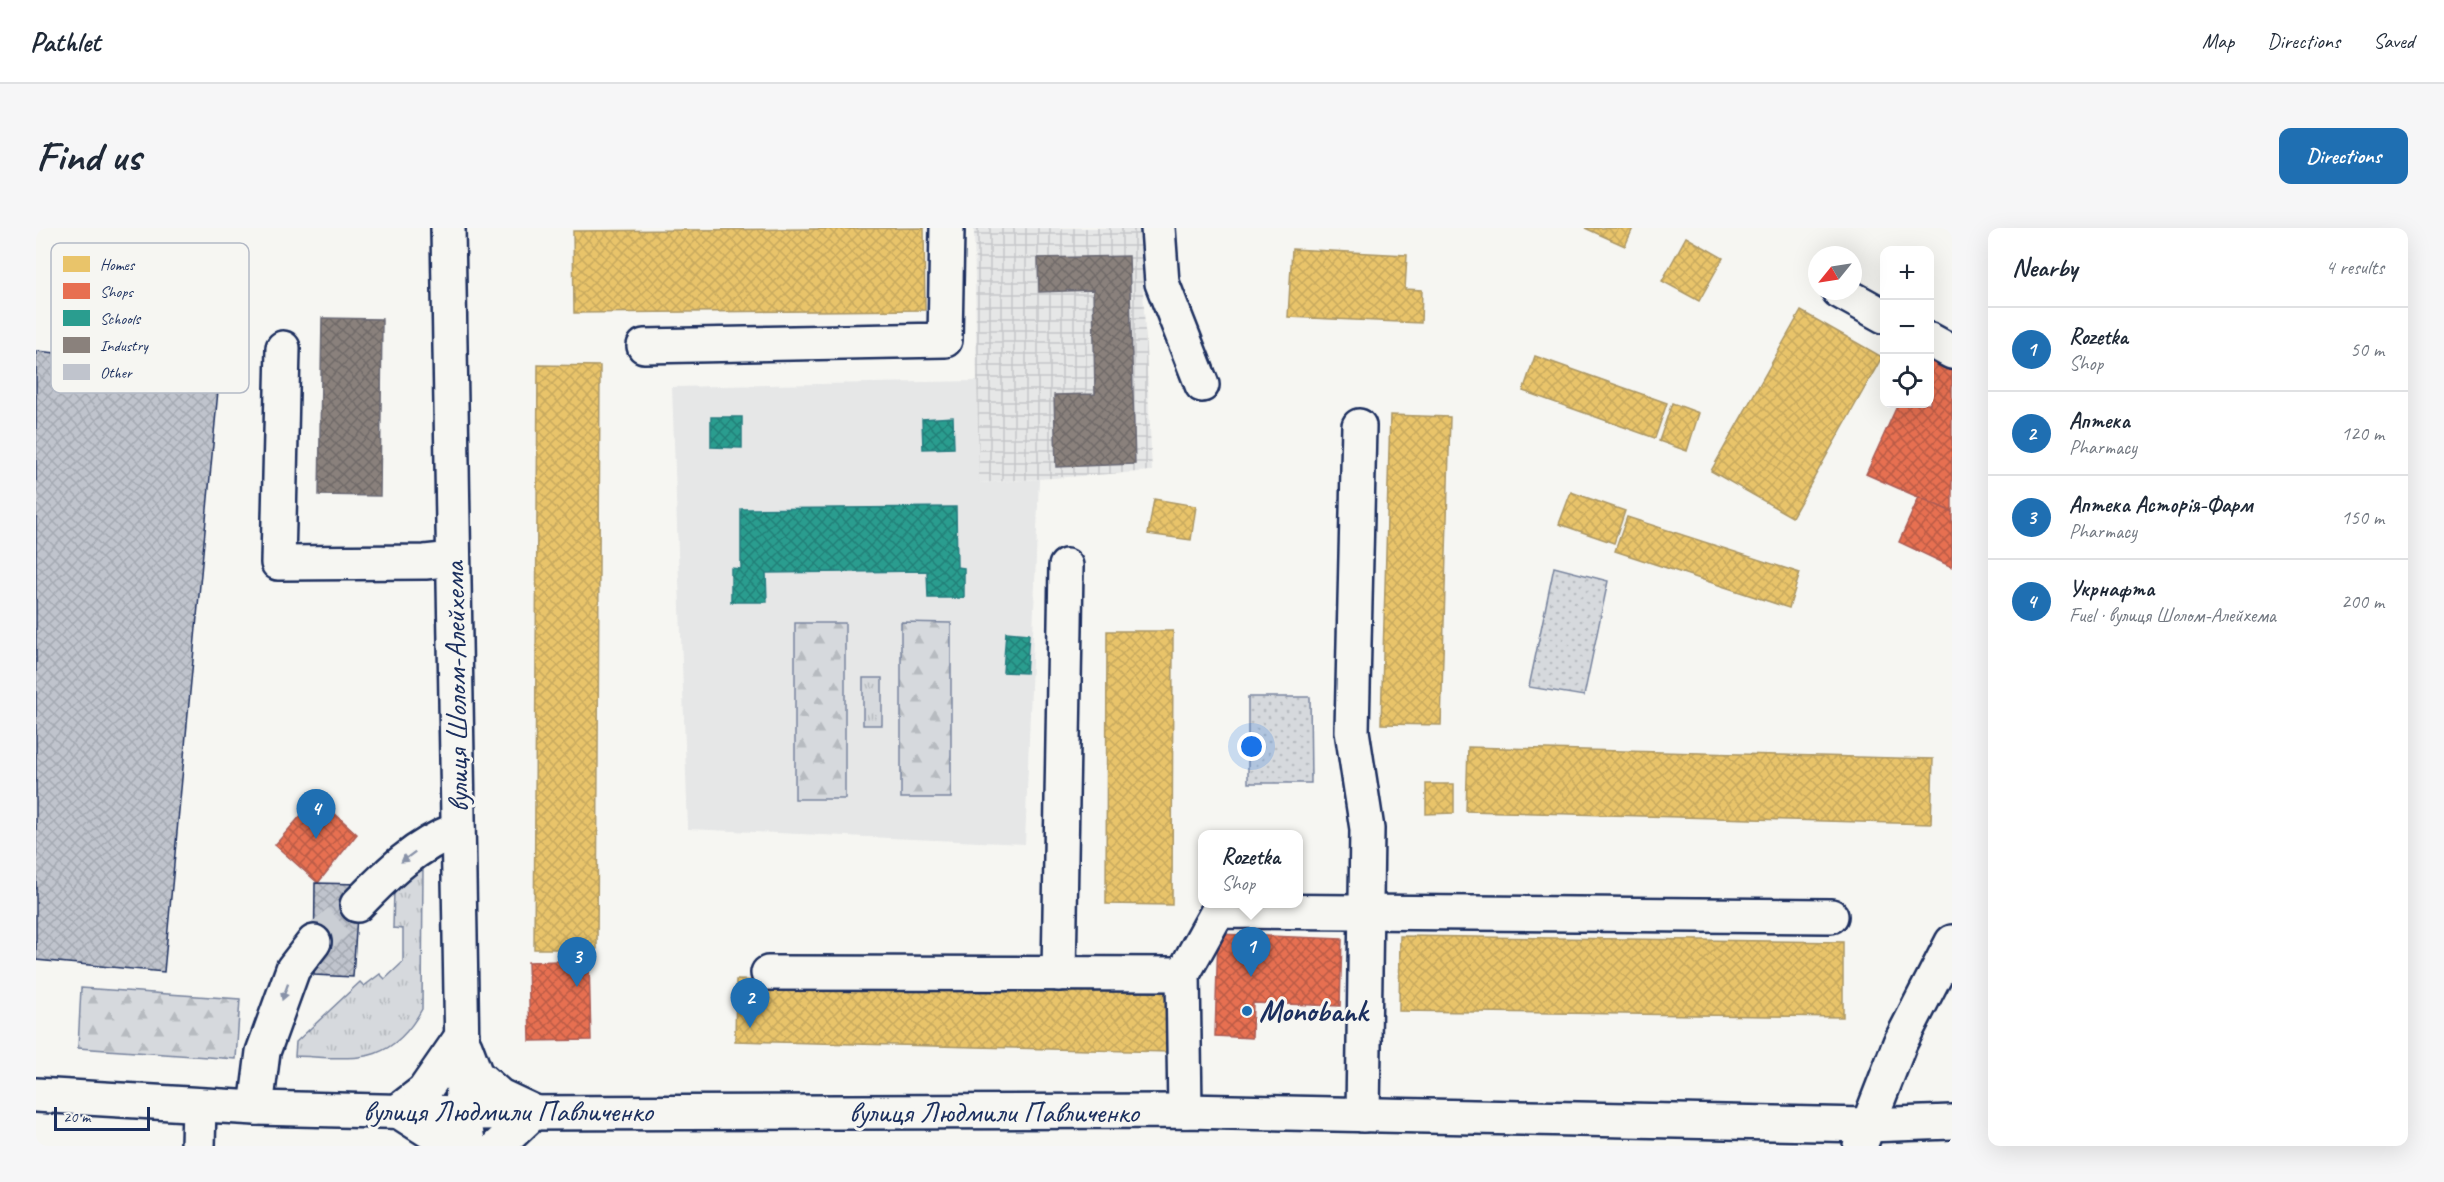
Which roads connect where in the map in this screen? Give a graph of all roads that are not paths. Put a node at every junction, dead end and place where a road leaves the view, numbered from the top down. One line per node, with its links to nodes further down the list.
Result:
1 (448, 228): 12 (main road, вулиця Шолом-Алейхема)
2 (947, 228): 7 (main road)
3 (1158, 228): 10 (main road)
4 (1855, 300): 5 (main road)
5 (1880, 314)
6 (1934, 343): 9 (main road)
7 (644, 346)
8 (283, 348): 12 (main road)
9 (1952, 352)
10 (1202, 385)
11 (1359, 426): 16 (main road)
12 (453, 559): 14 (main road, вулиця Шолом-Алейхема)
13 (1066, 566): 21 (main road)
14 (458, 829): 15 (main road, one-way to 15); 23 (main road, вулиця Шолом-Алейхема)
15 (357, 905)
16 (1366, 911): 17 (main road); 22 (main road); 31 (main road)
17 (1832, 916)
18 (314, 942): 26 (main road, one-way to 26)
19 (1952, 942): 33 (main road)
20 (768, 973): 21 (main road)
21 (1059, 974): 22 (main road)
22 (1183, 974): 28 (main road)
23 (462, 1036): 27 (main road); 29 (main road); 30 (main road, вулиця Шолом-Алейхема)
24 (36, 1095): 25 (main road, вулиця Людмили Павличенко)
25 (199, 1105): 26 (main road, вулиця Людмили Павличенко); 34 (main road)
26 (256, 1107): 27 (main road, вулиця Людмили Павличенко)
27 (398, 1111): 30 (main road, вулиця Людмили Павличенко); 35 (main road)
28 (1185, 1111): 29 (main road, вулиця Людмили Павличенко); 31 (main road, вулиця Людмили Павличенко)
29 (534, 1112): 30 (main road, вулиця Людмили Павличенко); 37 (main road)
30 (463, 1113): 36 (main road, вулиця Шолом-Алейхема)
31 (1363, 1115): 33 (main road, вулиця Людмили Павличенко)
32 (1952, 1122): 33 (main road, вулиця Людмили Павличенко)
33 (1864, 1135)
34 (198, 1146)
35 (446, 1146)
36 (469, 1146)
37 (498, 1146)

